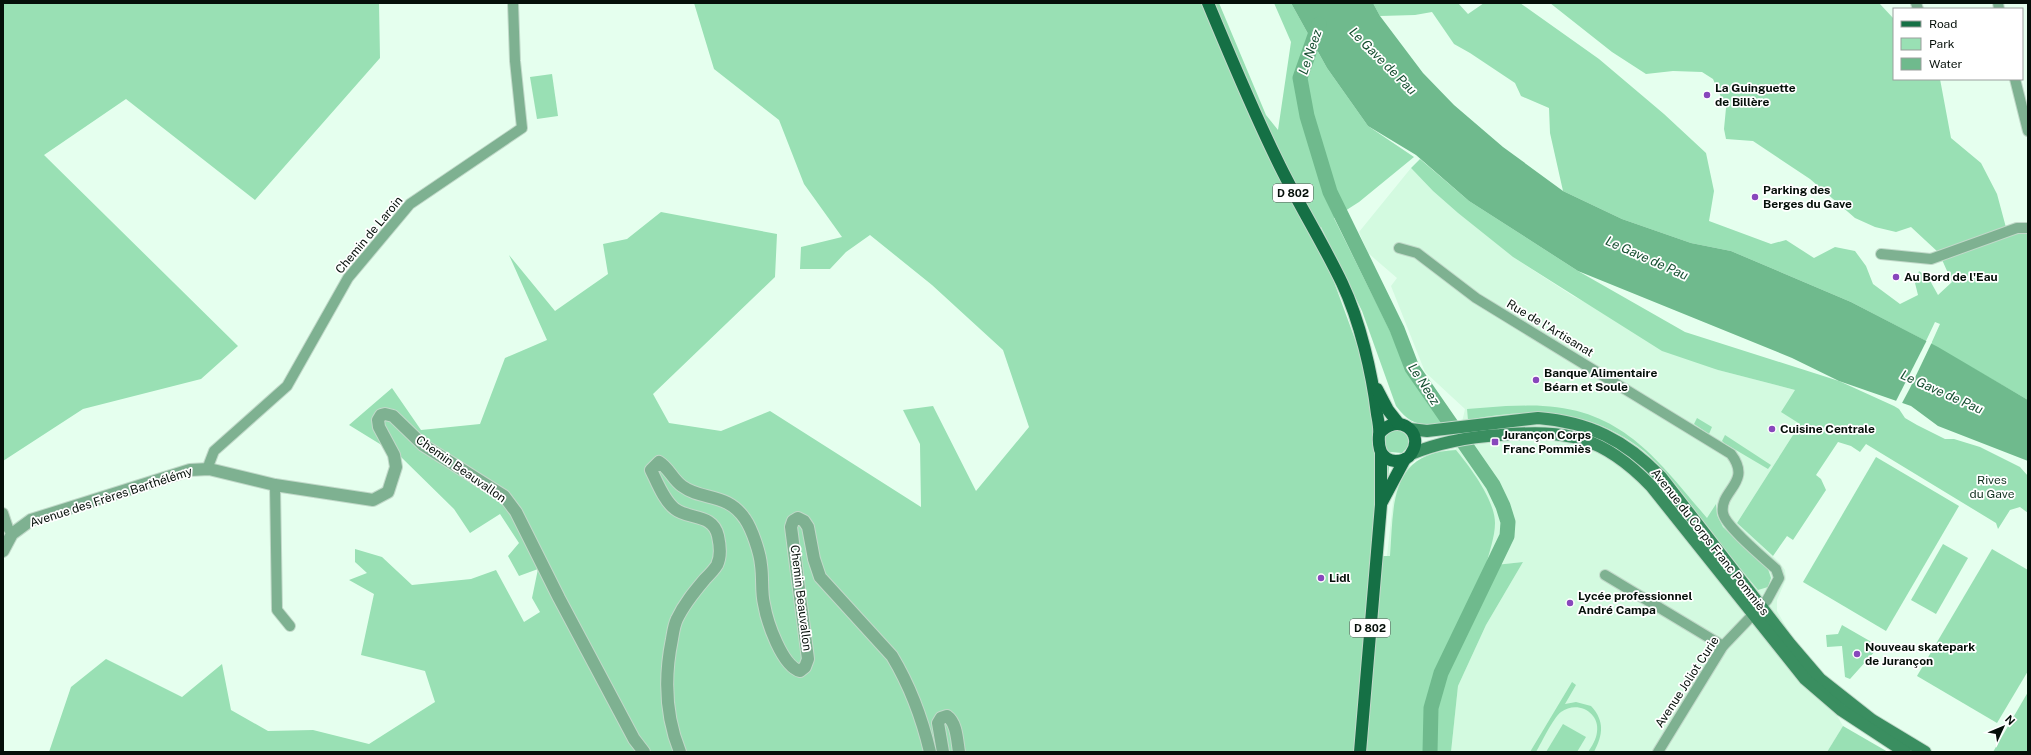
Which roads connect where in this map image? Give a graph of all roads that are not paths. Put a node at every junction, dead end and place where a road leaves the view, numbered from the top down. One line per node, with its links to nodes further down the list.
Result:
1 (513, 3): 14 (street, Chemin de Laroin)
2 (1208, 3): 8 (main road, D 802)
3 (2015, 80): 4 (street)
4 (2028, 131)
5 (2028, 228): 7 (street)
6 (1399, 248): 21 (street, Rue de l'Artisanat)
7 (1881, 254)
8 (1374, 384): 9 (main road, D 802); 11 (main road, D 802)
9 (1404, 426): 10 (main road, Avenue du Corps Franc Pommiès); 11 (main road); 13 (main road)
10 (1468, 432): 13 (main road, Avenue du Corps Franc Pommiès); 21 (main road, Avenue du Corps Franc Pommiès)
11 (1379, 434): 12 (main road)
12 (1381, 454): 13 (main road); 16 (main road, D 802)
13 (1408, 457): 16 (main road, D 802)
14 (209, 469): 15 (street, Chemin Beauvallon); 18 (street, Avenue des Frères Barthélémy)
15 (275, 485): 22 (street); 24 (street, Chemin Beauvallon)
16 (1381, 505): 29 (main road, D 802)
17 (3, 513): 18 (street)
18 (12, 534): 19 (street, Avenue des Frères Barthélémy)
19 (3, 551)
20 (1605, 575): 23 (street)
21 (1757, 611): 23 (street, Avenue Joliot Curie); 31 (main road, Avenue du Corps Franc Pommiès); 32 (main road, Avenue du Corps Franc Pommiès)
22 (290, 626)
23 (1722, 646): 30 (street, Avenue Joliot Curie)
24 (644, 752)
25 (680, 752): 26 (street, Chemin Beauvallon)
26 (930, 752)
27 (943, 752): 28 (street)
28 (959, 752)
29 (1360, 752)
30 (1658, 752)
31 (1905, 752)
32 (1925, 752)

